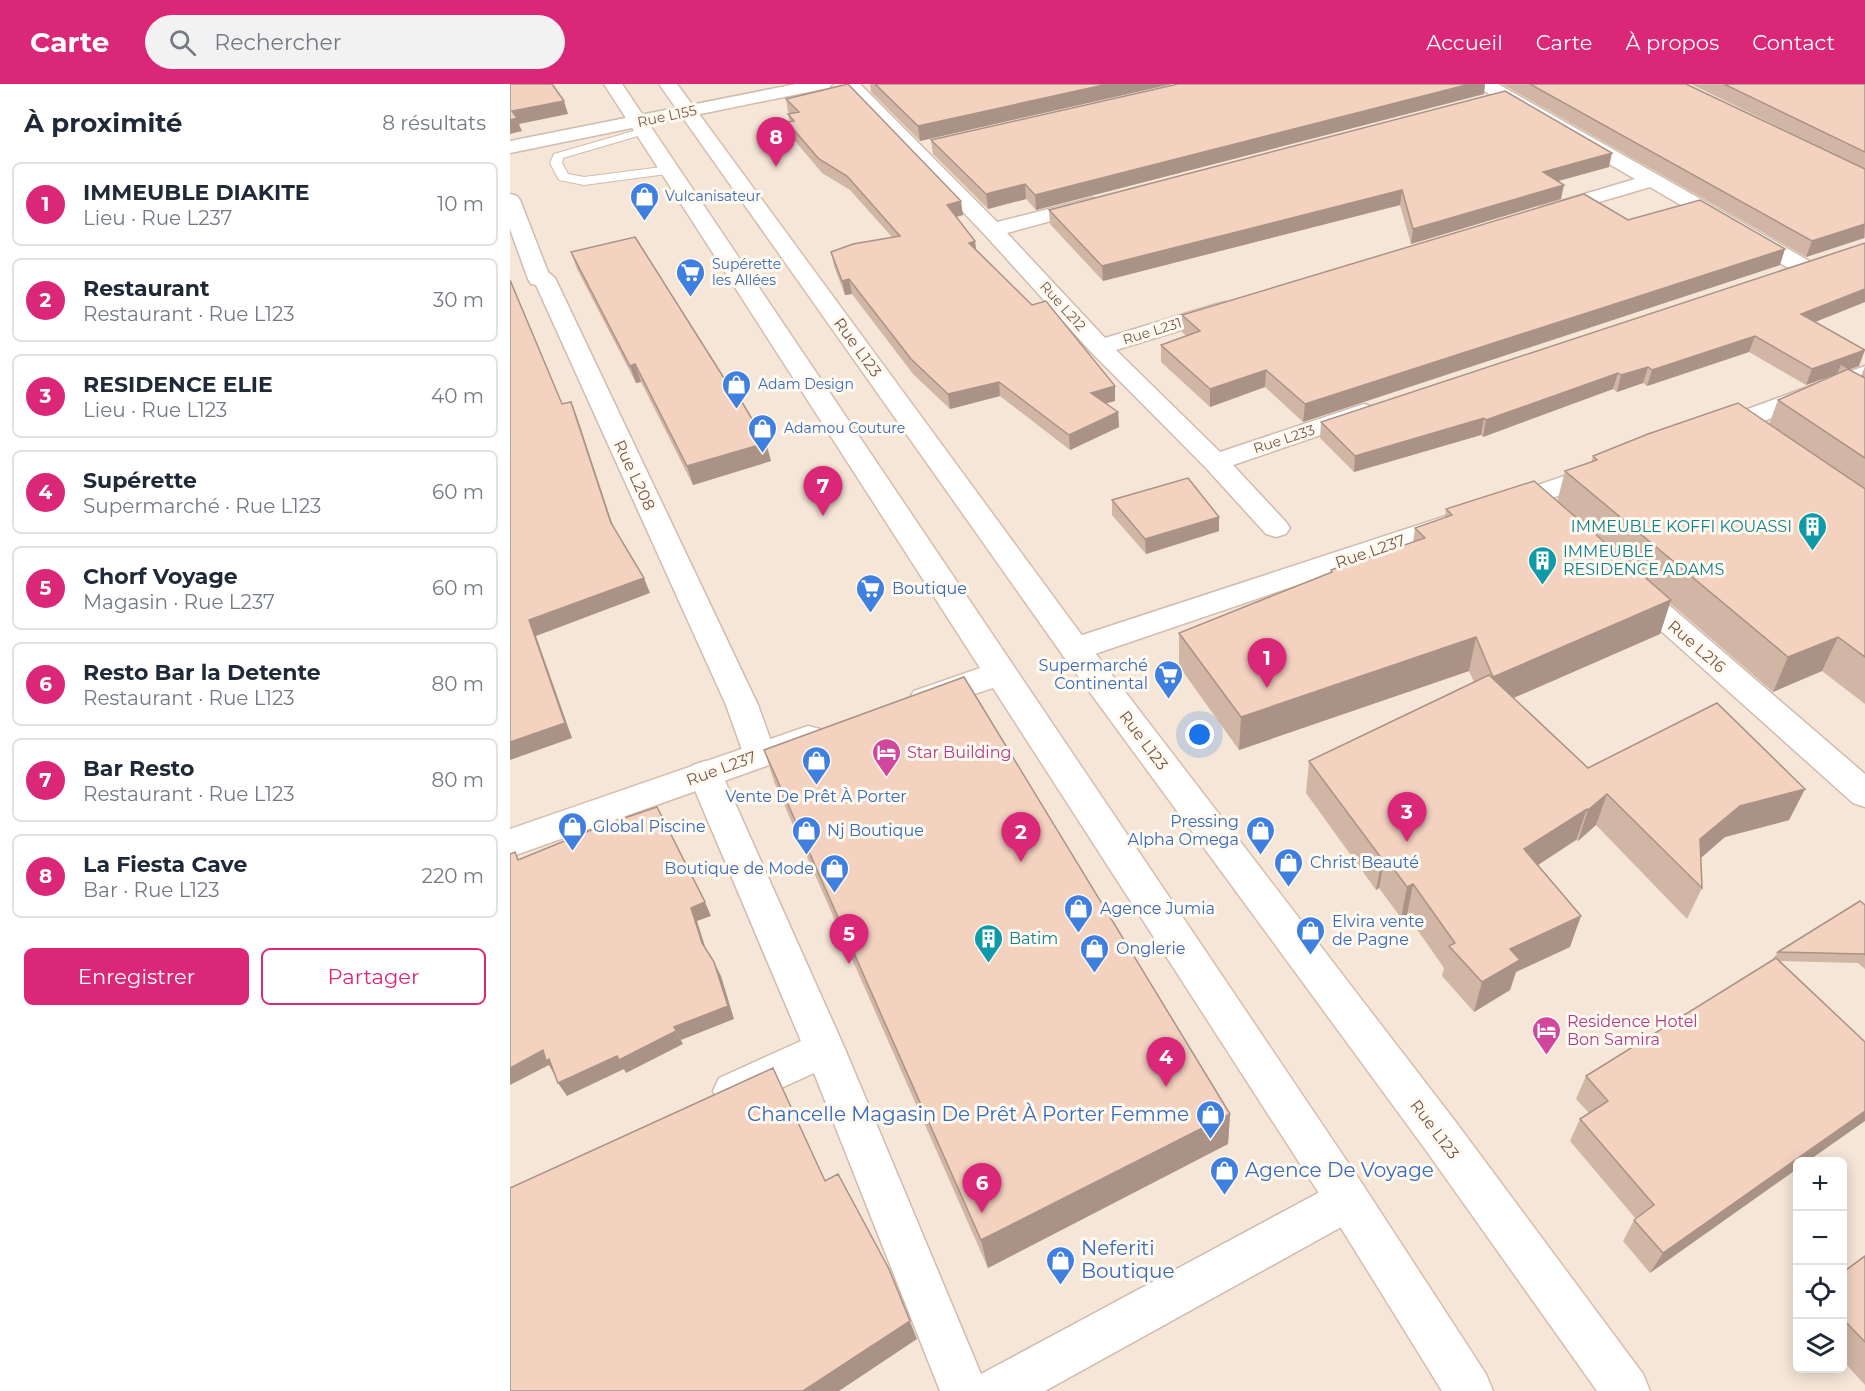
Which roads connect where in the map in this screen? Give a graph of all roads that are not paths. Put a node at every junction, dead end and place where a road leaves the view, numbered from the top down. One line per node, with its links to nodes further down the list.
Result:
1 (613, 84): 7 (street)
2 (668, 84): 6 (street, Rue L123)
3 (823, 84): 6 (street, Rue L155)
4 (850, 84): 10 (street, Rue L212)
5 (1484, 93): 12 (street)
6 (688, 111): 7 (street, Rue L155); 33 (street, Rue L123)
7 (641, 126): 9 (street, Rue L155); 11 (street); 11 (lane)
8 (938, 145): 10 (street)
9 (510, 147)
10 (915, 150): 16 (street, Rue L212)
11 (670, 170): 34 (street)
12 (1652, 180): 15 (street); 17 (street)
13 (510, 200): 37 (street, Rue L208)
14 (1107, 200): 16 (street)
15 (1528, 217)
16 (993, 230): 19 (street, Rue L212)
17 (1802, 268)
18 (1247, 303): 19 (street, Rue L231)
19 (1100, 347): 27 (street, Rue L212)
20 (1865, 373): 21 (street)
21 (1832, 386): 22 (street); 24 (street)
22 (1857, 402)
23 (1384, 406): 27 (street, Rue L233)
24 (1732, 425): 25 (street); 26 (street)
25 (1689, 440)
26 (1760, 445)
27 (1215, 462): 31 (street, Rue L212)
28 (1624, 463): 29 (street, Rue L237)
29 (1528, 498): 30 (street); 33 (street, Rue L237)
30 (1555, 521)
31 (1276, 528)
32 (1608, 568): 39 (street, Rue L216)
33 (1075, 649): 47 (street, Rue L123)
34 (1001, 673): 35 (street); 43 (street)
35 (902, 707)
36 (836, 729): 37 (street, Rue L237)
37 (759, 755): 38 (street, Rue L237)
38 (705, 774): 40 (street, Rue L237); 41 (street)
39 (1865, 794)
40 (510, 843)
41 (825, 1049): 42 (street); 44 (street)
42 (694, 1108)
43 (1348, 1200): 45 (street); 46 (street)
44 (964, 1391)
45 (998, 1391)
46 (1469, 1391)
47 (1626, 1391)

